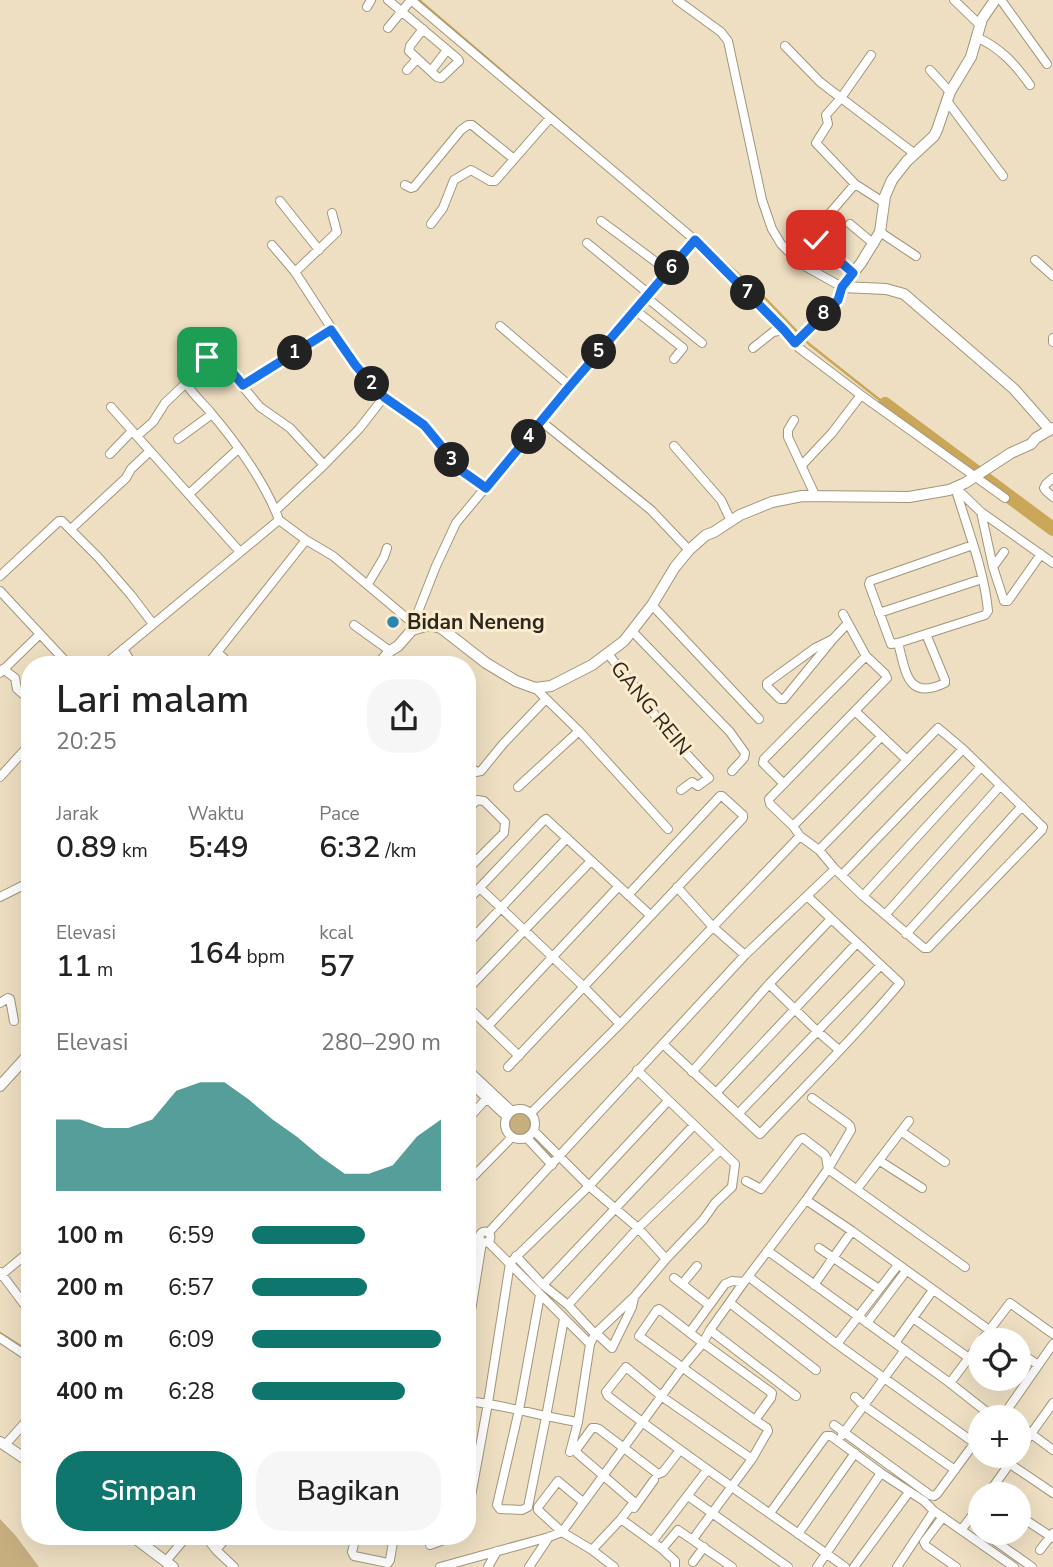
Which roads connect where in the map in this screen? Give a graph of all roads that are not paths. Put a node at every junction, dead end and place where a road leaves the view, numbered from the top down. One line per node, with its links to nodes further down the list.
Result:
1 (388, 0): 6 (street)
2 (411, 0): 6 (street); 22 (street)
3 (677, 0): 46 (street)
4 (954, 0): 7 (street)
5 (998, 0): 7 (street); 15 (street)
6 (401, 11): 8 (street); 9 (street)
7 (980, 25): 10 (street)
8 (388, 28)
9 (422, 29): 12 (street); 14 (street)
10 (976, 37): 19 (street); 20 (street)
11 (785, 46): 21 (street)
12 (447, 50): 18 (street); 18 (street)
13 (871, 55): 21 (street)
14 (416, 59): 16 (street); 18 (street)
15 (1048, 64)
16 (407, 70)
17 (930, 70): 20 (street)
18 (430, 71)
19 (1030, 85)
20 (948, 97): 23 (street); 25 (street)
21 (841, 98): 23 (street); 26 (street)
22 (550, 118): 24 (street); 35 (street)
23 (915, 154): 29 (street)
24 (514, 159): 27 (street); 32 (street)
25 (1003, 176)
26 (855, 184): 29 (street); 44 (street)
27 (405, 185)
28 (280, 201): 39 (street)
29 (883, 202): 34 (street)
30 (332, 213): 39 (street)
31 (601, 221): 42 (street)
32 (431, 224)
33 (850, 224): 37 (street)
34 (880, 232): 37 (street); 40 (street)
35 (695, 240): 42 (street); 51 (street)
36 (587, 243): 47 (street)
37 (874, 244): 44 (street)
38 (272, 245): 43 (street)
39 (319, 250): 43 (street)
40 (916, 256)
41 (1035, 260): 45 (street)
42 (668, 271): 47 (street)
43 (295, 272): 50 (street)
44 (853, 273): 46 (street)
45 (1053, 276)
46 (842, 287): 54 (street); 67 (street)
47 (648, 295): 48 (street); 52 (street)
48 (635, 310): 55 (street); 60 (street)
49 (500, 326): 60 (street)
50 (331, 330): 59 (street); 62 (street)
51 (784, 330): 54 (street); 56 (street)
52 (693, 335): 53 (street); 55 (street)
53 (702, 342)
54 (795, 343): 61 (street)
55 (683, 348): 57 (street)
56 (753, 348)
57 (674, 359)
58 (186, 383): 59 (street); 64 (street); 68 (street)
59 (243, 385): 74 (street)
60 (570, 386): 66 (street)
61 (861, 395): 75 (street); 76 (street)
62 (384, 397): 74 (street); 79 (street)
63 (111, 407): 68 (street)
64 (212, 414): 69 (street); 71 (street)
65 (794, 419): 75 (street)
66 (542, 422): 79 (street); 92 (street)
67 (1052, 429): 76 (street)
68 (135, 434): 72 (street); 73 (street)
69 (178, 439)
70 (674, 446): 87 (street)
71 (238, 449): 80 (street); 84 (street)
72 (150, 450): 80 (street); 88 (street)
73 (110, 454)
74 (324, 465): 84 (street)
75 (802, 465): 81 (street)
76 (975, 477): 78 (street); 83 (street)
77 (1053, 478): 82 (street)
78 (955, 487): 81 (street); 85 (street); 90 (street)
79 (486, 488): 108 (street)
80 (189, 494): 93 (street)
81 (815, 495): 87 (street)
82 (1053, 497)
83 (1005, 498)
84 (276, 510): 86 (street)
85 (981, 512): 95 (street); 97 (street)
86 (279, 520): 89 (street); 93 (street)
87 (731, 521): 92 (street)
88 (71, 529): 98 (street); 106 (street)
89 (306, 540): 100 (street); 116 (street)
90 (973, 545): 99 (street); 103 (street)
91 (387, 548): 100 (street)
92 (689, 550): 102 (street)
93 (240, 552): 106 (street)
94 (1004, 552): 97 (street)
95 (1041, 554): 96 (street); 97 (street)
96 (1053, 563)
97 (993, 567)
98 (0, 576)
99 (982, 579): 103 (street); 111 (street)
100 (368, 584): 108 (street)
101 (0, 591): 110 (street)
102 (652, 605): 109 (street); 130 (street)
103 (879, 613): 113 (street)
104 (844, 614): 105 (street)
105 (848, 623): 112 (street); 124 (street)
106 (153, 624): 114 (street)
107 (354, 625): 115 (street)
108 (415, 625): 115 (street); 126 (street)
109 (632, 631): 117 (street); 137 (street)
110 (40, 634): 118 (street); 125 (street)
111 (926, 634): 113 (street); 113 (street)
112 (833, 639): 112 (street)
113 (898, 643)
114 (123, 649): 119 (street); 120 (street)
115 (390, 651): 123 (street)
116 (217, 652): 121 (street); 122 (street)
117 (608, 654): 126 (street); 143 (street, GANG REIN)
118 (61, 656)
119 (115, 656)
120 (127, 656)
121 (214, 656)
122 (221, 656)
123 (386, 656)
124 (866, 656): 129 (street); 140 (street)
125 (1, 671): 127 (street)
126 (535, 688): 128 (street)
127 (21, 692)
128 (546, 699): 131 (street); 138 (street)
129 (855, 711): 132 (street); 140 (street)
130 (758, 719)
131 (579, 732): 142 (street); 147 (street)
132 (882, 736): 135 (street); 146 (street)
133 (962, 749): 135 (street); 136 (street); 153 (street)
134 (21, 753): 139 (street)
135 (907, 760): 150 (street)
136 (981, 767): 141 (street); 161 (street)
137 (732, 771)
138 (476, 772)
139 (1, 774)
140 (784, 784): 146 (street)
141 (1000, 786): 145 (street); 165 (street)
142 (518, 787)
143 (681, 790)
144 (476, 801): 151 (street)
145 (1022, 806): 170 (street); 170 (street)
146 (793, 826): 148 (street)
147 (668, 829)
148 (800, 836): 150 (street); 167 (street)
149 (567, 838): 152 (street); 157 (street); 163 (street)
150 (820, 850): 153 (street)
151 (476, 861)
152 (591, 861): 155 (street); 168 (street)
153 (839, 872): 160 (street); 161 (street)
154 (21, 886): 162 (street)
155 (618, 887): 159 (street); 173 (street)
156 (677, 887): 159 (street); 164 (street); 167 (street)
157 (480, 888): 158 (street); 163 (street)
158 (476, 892)
159 (628, 895): 164 (street)
160 (807, 896): 166 (street); 172 (street)
161 (863, 896): 165 (street)
162 (0, 897)
163 (501, 908): 168 (street); 169 (street)
164 (650, 915): 177 (street)
165 (885, 915): 170 (street)
166 (831, 919): 171 (street); 176 (street)
167 (713, 927): 172 (street); 182 (street)
168 (524, 930): 173 (street); 175 (street)
169 (476, 934)
170 (906, 934)
171 (857, 943): 174 (street); 179 (street)
172 (745, 955): 185 (street)
173 (554, 958): 177 (street); 183 (street)
174 (880, 966): 184 (street); 186 (street)
175 (476, 981)
176 (769, 984): 179 (street); 191 (street)
177 (583, 986): 182 (street); 187 (street)
178 (0, 1003): 181 (street)
179 (795, 1009): 184 (street); 196 (street)
180 (476, 1015): 183 (street)
181 (14, 1021)
182 (620, 1024): 201 (street)
183 (488, 1027): 187 (street)
184 (817, 1031): 186 (street); 203 (street)
185 (663, 1044): 190 (street); 191 (street)
186 (839, 1050): 203 (street)
187 (519, 1056): 189 (street)
188 (21, 1060): 192 (street)
189 (508, 1067)
190 (637, 1070): 199 (street); 211 (street)
191 (692, 1072): 196 (street)
192 (4, 1074): 194 (street)
193 (476, 1079): 202 (street)
194 (0, 1086)
195 (476, 1088): 197 (street)
196 (716, 1093): 203 (street)
197 (487, 1098): 200 (street); 202 (street)
198 (812, 1098): 215 (street)
199 (668, 1101): 205 (street); 218 (street)
200 (476, 1110)
201 (531, 1113): 202 (street); 206 (street)
202 (509, 1114): 208 (street)
203 (738, 1114)
204 (909, 1121): 207 (street)
205 (694, 1125): 210 (street); 222 (street)
206 (534, 1131): 209 (street); 211 (street)
207 (902, 1132): 212 (street); 213 (street)
208 (512, 1137): 209 (street); 216 (street)
209 (527, 1138): 214 (street)
210 (720, 1150): 223 (street); 232 (street)
211 (560, 1156): 214 (street); 218 (street)
212 (880, 1161): 219 (street); 220 (street)
213 (945, 1162)
214 (552, 1165): 225 (street)
215 (828, 1169): 217 (street); 220 (street); 221 (street)
216 (476, 1174)
217 (746, 1181)
218 (589, 1186): 222 (street); 231 (street)
219 (922, 1188)
220 (858, 1189): 235 (street)
221 (806, 1200): 224 (street); 228 (street)
222 (615, 1209): 223 (street); 242 (street)
223 (638, 1228): 232 (street); 250 (street)
224 (852, 1231): 229 (street); 233 (street)
225 (484, 1238): 226 (street); 231 (street); 240 (street)
226 (476, 1247)
227 (819, 1248): 229 (street)
228 (768, 1251): 239 (street); 243 (street)
229 (833, 1257): 243 (street); 244 (street)
230 (21, 1258): 237 (street)
231 (513, 1259): 242 (street); 246 (street); 282 (street)
232 (666, 1259): 247 (street)
233 (898, 1265): 236 (street); 244 (street)
234 (696, 1266): 241 (street)
235 (965, 1267)
236 (906, 1271): 245 (street); 255 (street)
237 (1, 1274): 248 (street)
238 (674, 1278): 241 (street)
239 (746, 1280): 249 (street); 251 (street); 266 (street)
240 (476, 1284)
241 (682, 1284): 251 (street)
242 (543, 1285): 250 (street)
243 (814, 1285): 252 (street)
244 (879, 1289): 252 (street)
245 (933, 1290): 253 (street); 256 (street)
246 (540, 1295): 254 (street); 287 (street)
247 (634, 1297): 260 (street); 260 (street)
248 (21, 1300)
249 (730, 1303): 258 (street); 275 (street)
250 (568, 1305): 260 (street)
251 (709, 1305): 259 (street)
252 (858, 1317): 255 (street); 266 (street)
253 (913, 1318): 264 (street); 270 (street)
254 (564, 1319): 265 (street); 288 (street)
255 (867, 1323): 264 (street)
256 (985, 1328)
257 (991, 1328): 261 (street)
258 (710, 1330): 263 (street); 279 (street)
259 (690, 1332): 263 (street); 274 (street)
260 (595, 1333): 265 (street)
261 (1053, 1334)
262 (0, 1338): 269 (street)
263 (703, 1343): 274 (street); 289 (street)
264 (895, 1343): 268 (street)
265 (590, 1344): 290 (street)
266 (837, 1344): 276 (street)
267 (1053, 1344): 273 (street)
268 (905, 1350): 276 (street); 277 (street)
269 (21, 1352)
270 (968, 1357)
271 (968, 1359): 277 (street)
272 (1031, 1361): 273 (street)
273 (1038, 1366): 286 (street)
274 (682, 1368): 278 (street); 289 (street)
275 (816, 1370)
276 (884, 1378): 284 (street); 307 (street)
277 (950, 1383): 285 (street)
278 (661, 1396): 291 (street); 291 (street); 304 (street)
279 (796, 1396)
280 (855, 1397): 284 (street)
281 (476, 1402): 282 (street)
282 (488, 1403): 287 (street); 306 (street)
283 (1053, 1404): 295 (street)
284 (863, 1405): 294 (street); 307 (street)
285 (978, 1405)
286 (1014, 1405)
287 (519, 1410): 288 (street); 288 (street)
288 (546, 1417): 290 (street)
289 (755, 1420): 304 (street)
290 (578, 1422): 301 (street)
291 (642, 1422): 298 (street); 300 (street)
292 (21, 1425): 297 (street)
293 (834, 1426): 294 (street)
294 (844, 1432): 296 (street); 316 (street)
295 (1031, 1434): 299 (street)
296 (838, 1440): 302 (street); 320 (street)
297 (2, 1443): 303 (street)
298 (625, 1448): 300 (street); 310 (street); 310 (street)
299 (1053, 1450)
300 (680, 1451): 308 (street)
301 (570, 1452)
302 (855, 1453): 309 (street); 328 (street)
303 (21, 1456)
304 (752, 1459): 312 (street)
305 (1016, 1468): 314 (street)
306 (476, 1469)
307 (955, 1470): 316 (street)
308 (707, 1471): 312 (street); 315 (street)
309 (881, 1473): 313 (street); 346 (street)
310 (602, 1476): 317 (street); 322 (street)
311 (654, 1480): 322 (street)
312 (732, 1486): 319 (street); 320 (street)
313 (909, 1492): 316 (street); 359 (street)
314 (1053, 1493)
315 (688, 1496): 319 (street); 332 (street)
316 (927, 1498): 318 (street)
317 (583, 1502): 327 (street); 327 (street)
318 (934, 1511): 321 (street); 360 (street)
319 (712, 1513): 331 (street); 356 (street)
320 (770, 1513): 328 (street)
321 (943, 1517): 325 (street); 361 (street)
322 (622, 1520): 332 (street); 343 (street)
323 (968, 1521): 325 (street)
324 (1031, 1522): 329 (street)
325 (965, 1525): 326 (street); 362 (street)
326 (968, 1526)
327 (562, 1532): 330 (street); 343 (street)
328 (798, 1534): 346 (street)
329 (1052, 1536): 344 (street)
330 (549, 1538): 345 (street); 352 (street)
331 (693, 1539): 340 (street); 341 (street)
332 (652, 1542): 341 (street)
333 (144, 1545): 348 (street)
334 (181, 1545): 348 (street)
335 (212, 1545): 342 (street)
336 (220, 1545): 342 (street)
337 (354, 1545): 338 (street)
338 (392, 1545)
339 (1001, 1545): 363 (street)
340 (704, 1547): 347 (street); 355 (street)
341 (662, 1549): 354 (street)
342 (216, 1550): 349 (street)
343 (592, 1550): 353 (street)
344 (1040, 1550)
345 (497, 1551): 350 (street); 351 (street)
346 (826, 1554): 357 (street); 358 (street)
347 (693, 1562)
348 (169, 1564)
349 (234, 1567)
350 (440, 1567)
351 (488, 1567)
352 (529, 1567)
353 (614, 1567)
354 (675, 1567)
355 (732, 1567)
356 (788, 1567)
357 (817, 1567)
358 (845, 1567)
359 (854, 1567)
360 (897, 1567)
361 (956, 1567)
362 (1014, 1567)
363 (1032, 1567)

